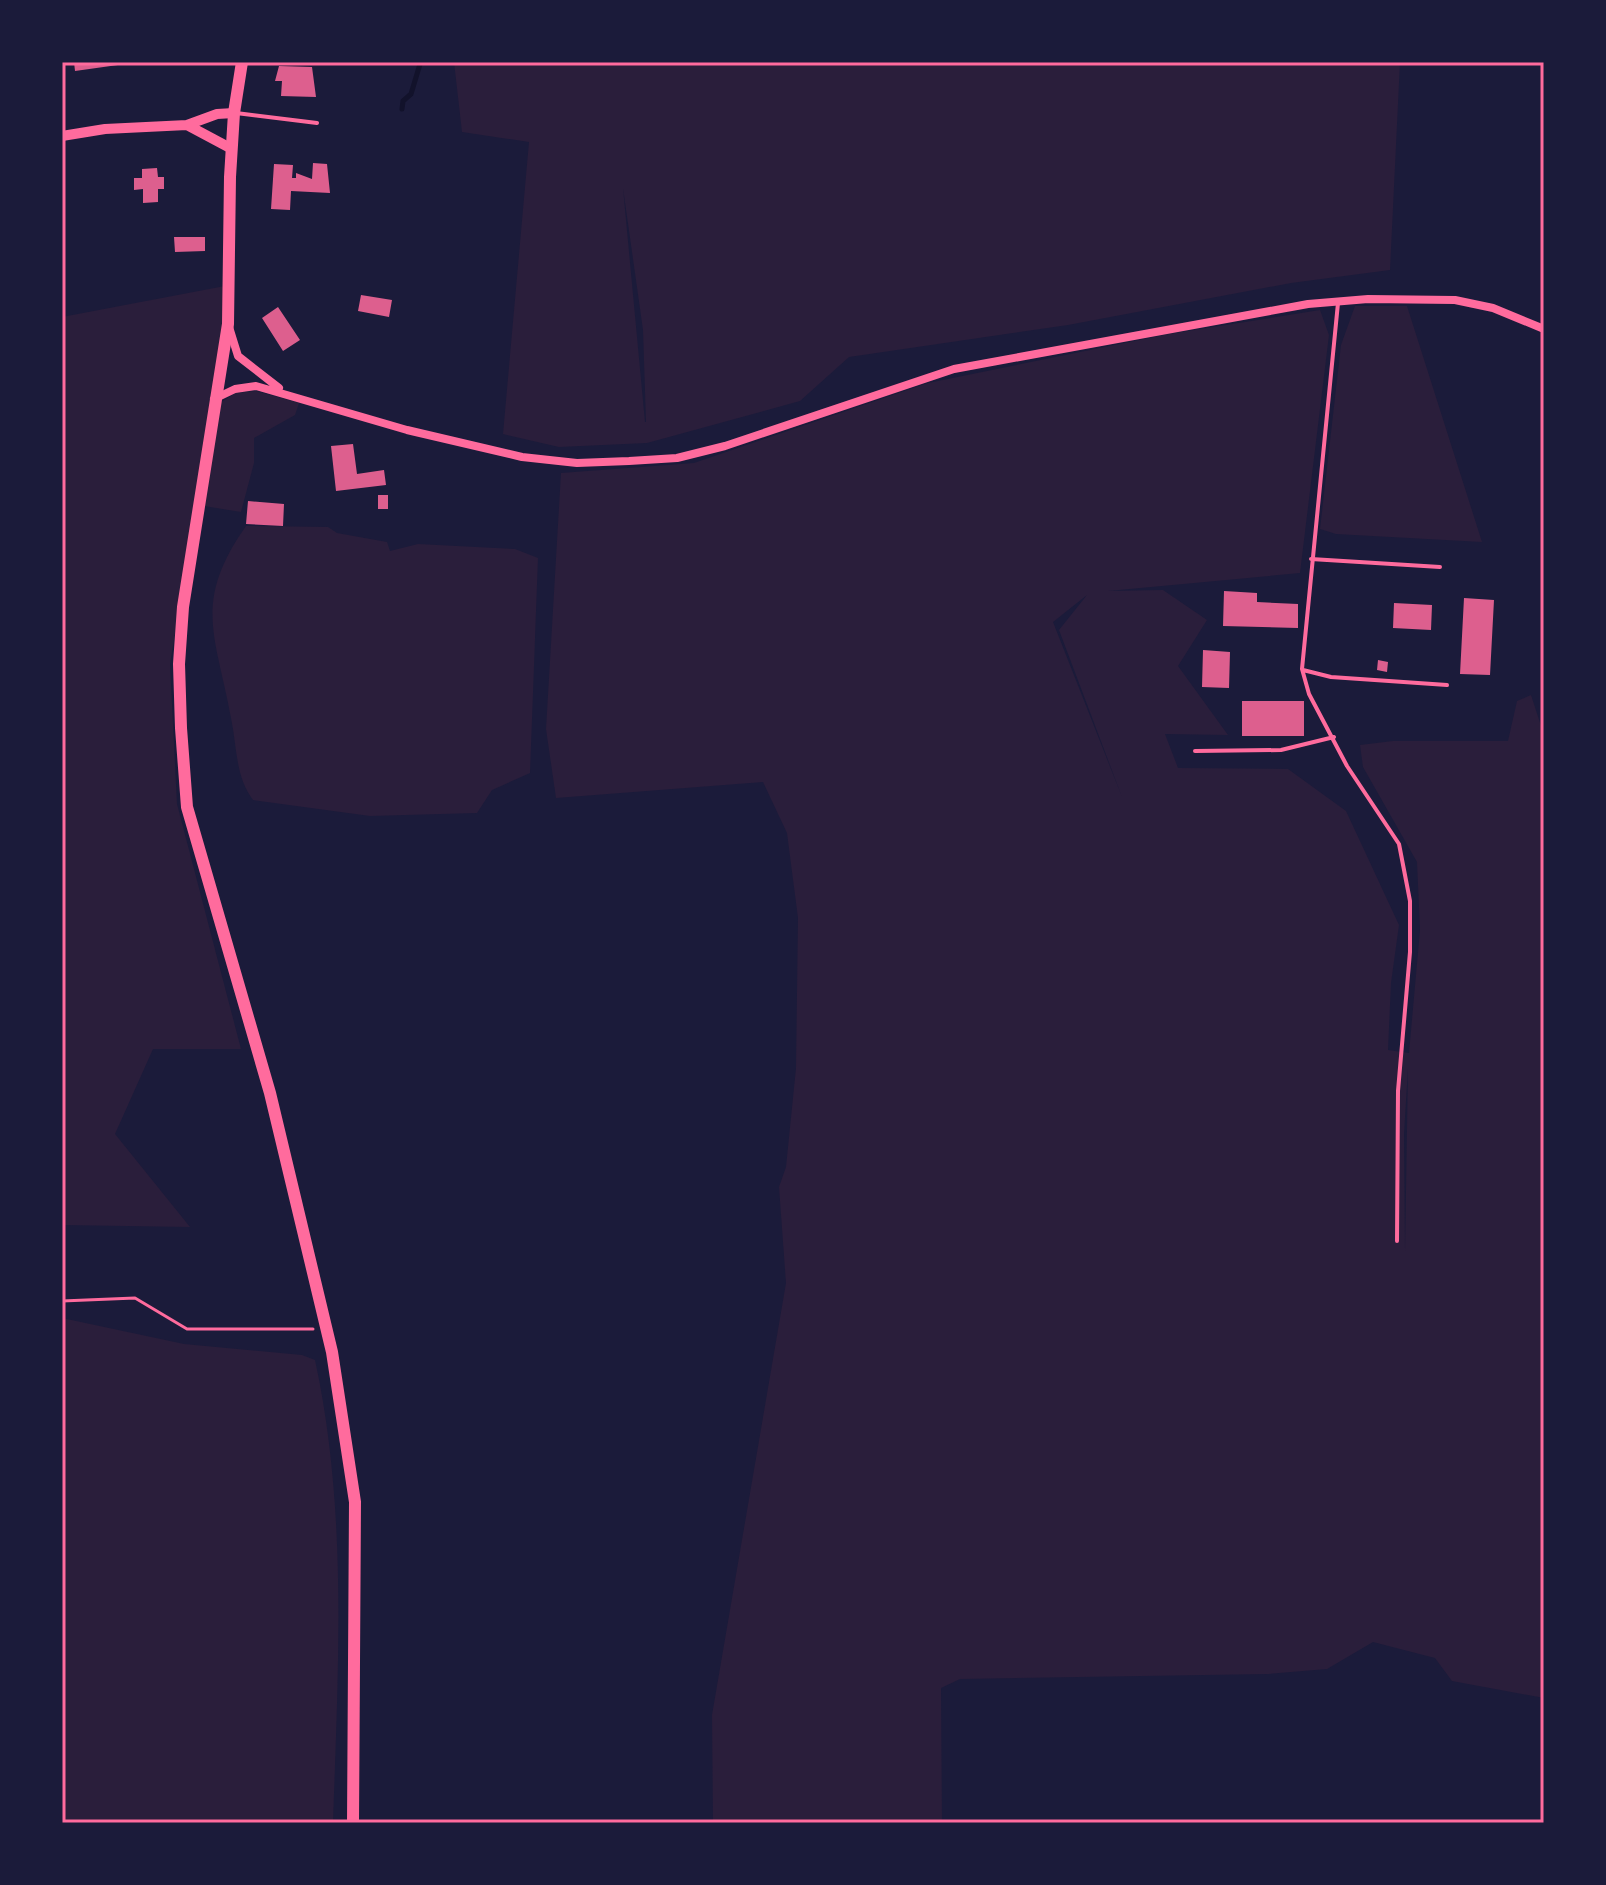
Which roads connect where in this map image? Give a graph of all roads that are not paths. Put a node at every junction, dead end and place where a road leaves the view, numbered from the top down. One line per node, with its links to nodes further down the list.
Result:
1 (242, 62): 2 (main road)
2 (234, 113): 3 (lane); 4 (street); 6 (main road)
3 (317, 123)
4 (187, 125): 5 (street); 6 (street)
5 (62, 136)
6 (232, 149): 8 (main road)
7 (1338, 300): 9 (street); 10 (street); 12 (lane)
8 (228, 324): 10 (street); 11 (main road)
9 (1544, 329)
10 (282, 391): 11 (street)
11 (214, 399): 19 (main road)
12 (1311, 559): 13 (lane); 14 (lane)
13 (1440, 567)
14 (1302, 669): 15 (lane); 16 (lane)
15 (1447, 685)
16 (1334, 737): 17 (lane); 18 (lane)
17 (1195, 751)
18 (1397, 1241)
19 (353, 1823)

